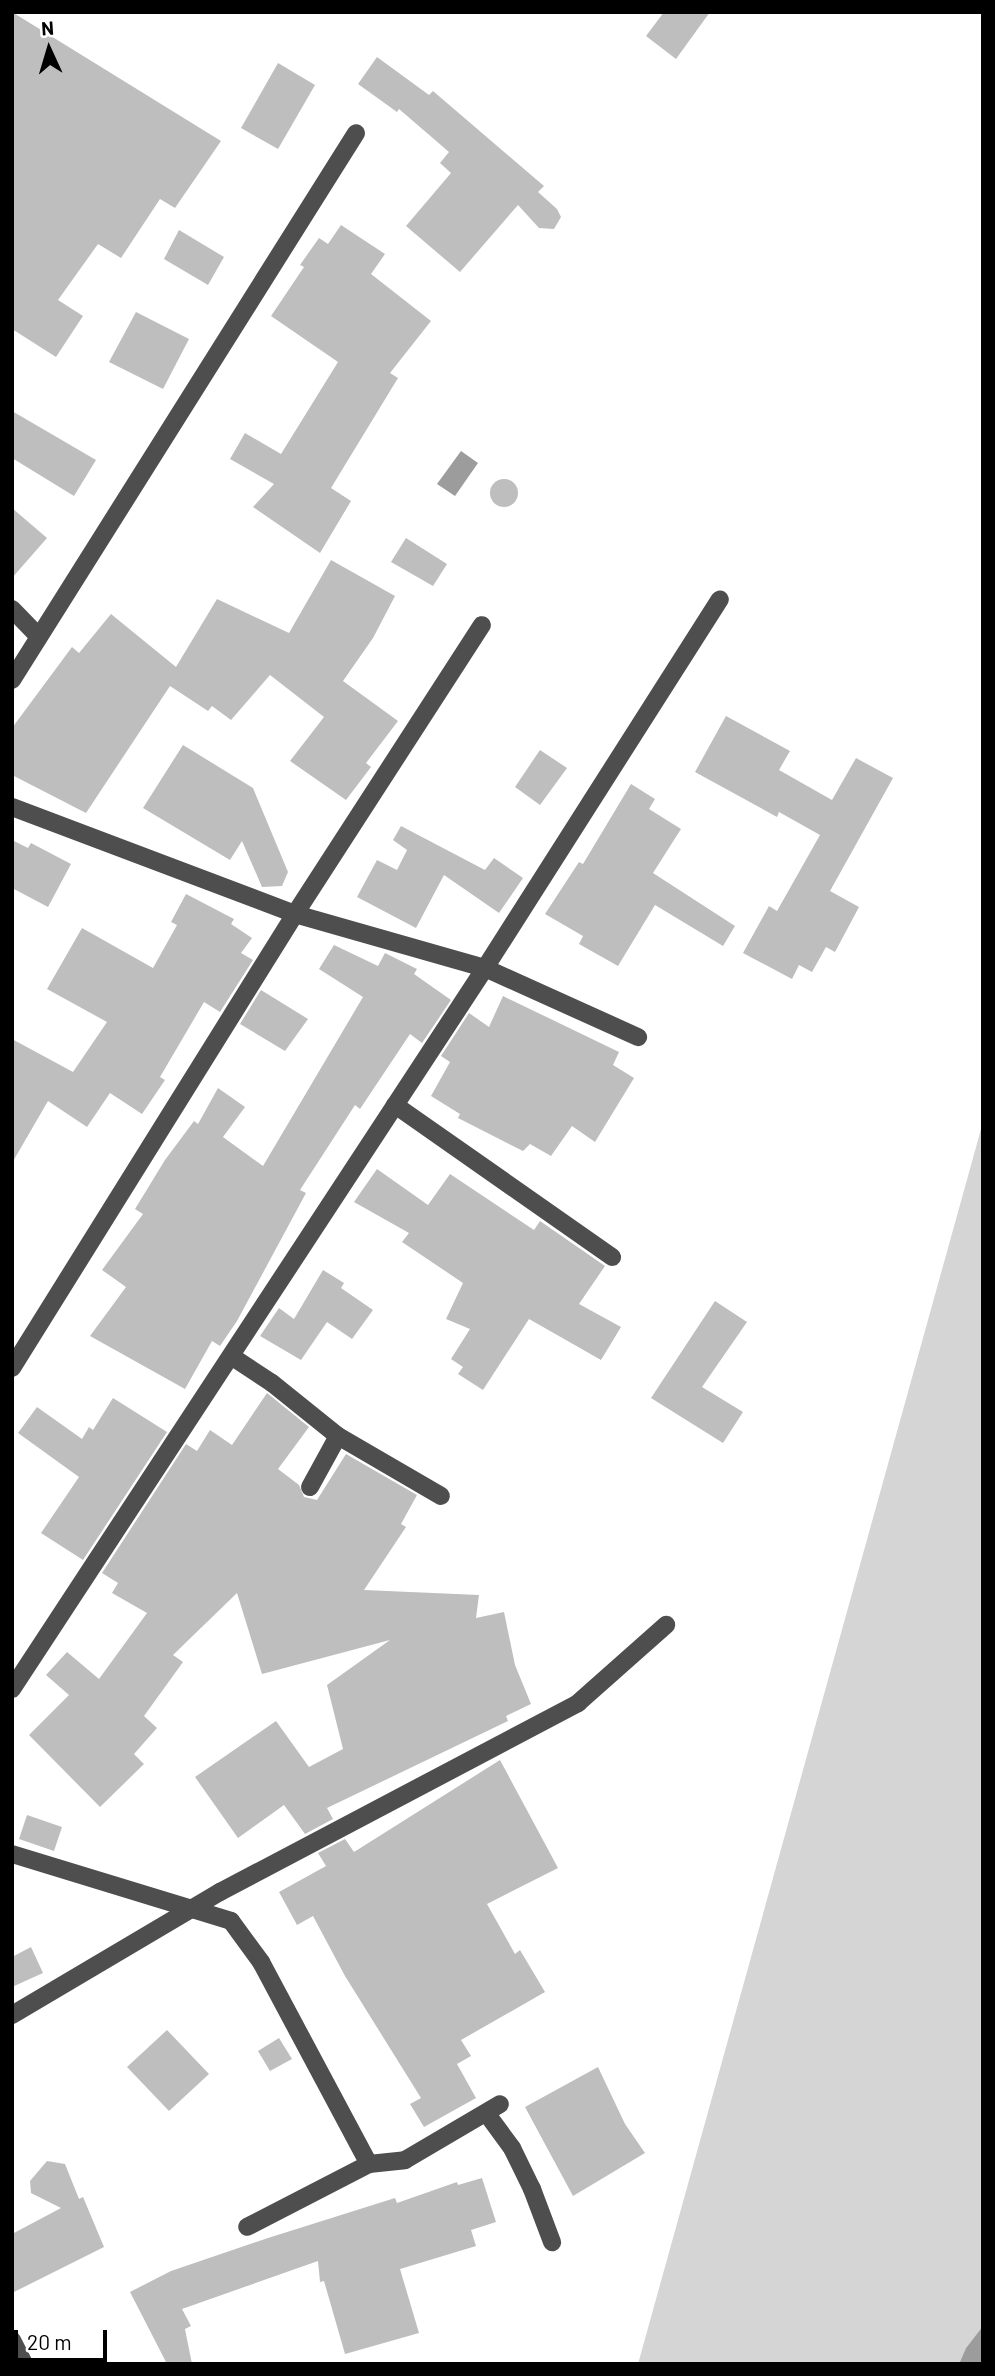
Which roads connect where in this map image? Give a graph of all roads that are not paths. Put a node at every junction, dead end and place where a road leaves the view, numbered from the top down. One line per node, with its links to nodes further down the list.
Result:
1 (356, 133): 5 (street)
2 (720, 599): 9 (street)
3 (12, 610): 5 (street)
4 (482, 625): 8 (street)
5 (38, 636): 6 (street)
6 (12, 680)
7 (12, 807): 8 (street)
8 (295, 914): 9 (street); 14 (street)
9 (485, 968): 10 (street); 11 (street)
10 (638, 1037)
11 (395, 1105): 12 (street); 13 (street)
12 (612, 1257)
13 (231, 1356): 15 (street); 19 (street)
14 (12, 1368)
15 (338, 1436): 16 (street); 17 (street)
16 (310, 1487)
17 (442, 1496)
18 (666, 1625): 21 (street)
19 (12, 1689)
20 (12, 1854): 21 (street)
21 (191, 1909): 22 (street); 23 (street)
22 (12, 2015)
23 (369, 2164): 24 (street); 25 (street)
24 (247, 2227)
25 (552, 2242)
26 (12, 2340): 27 (street)
27 (24, 2364)

